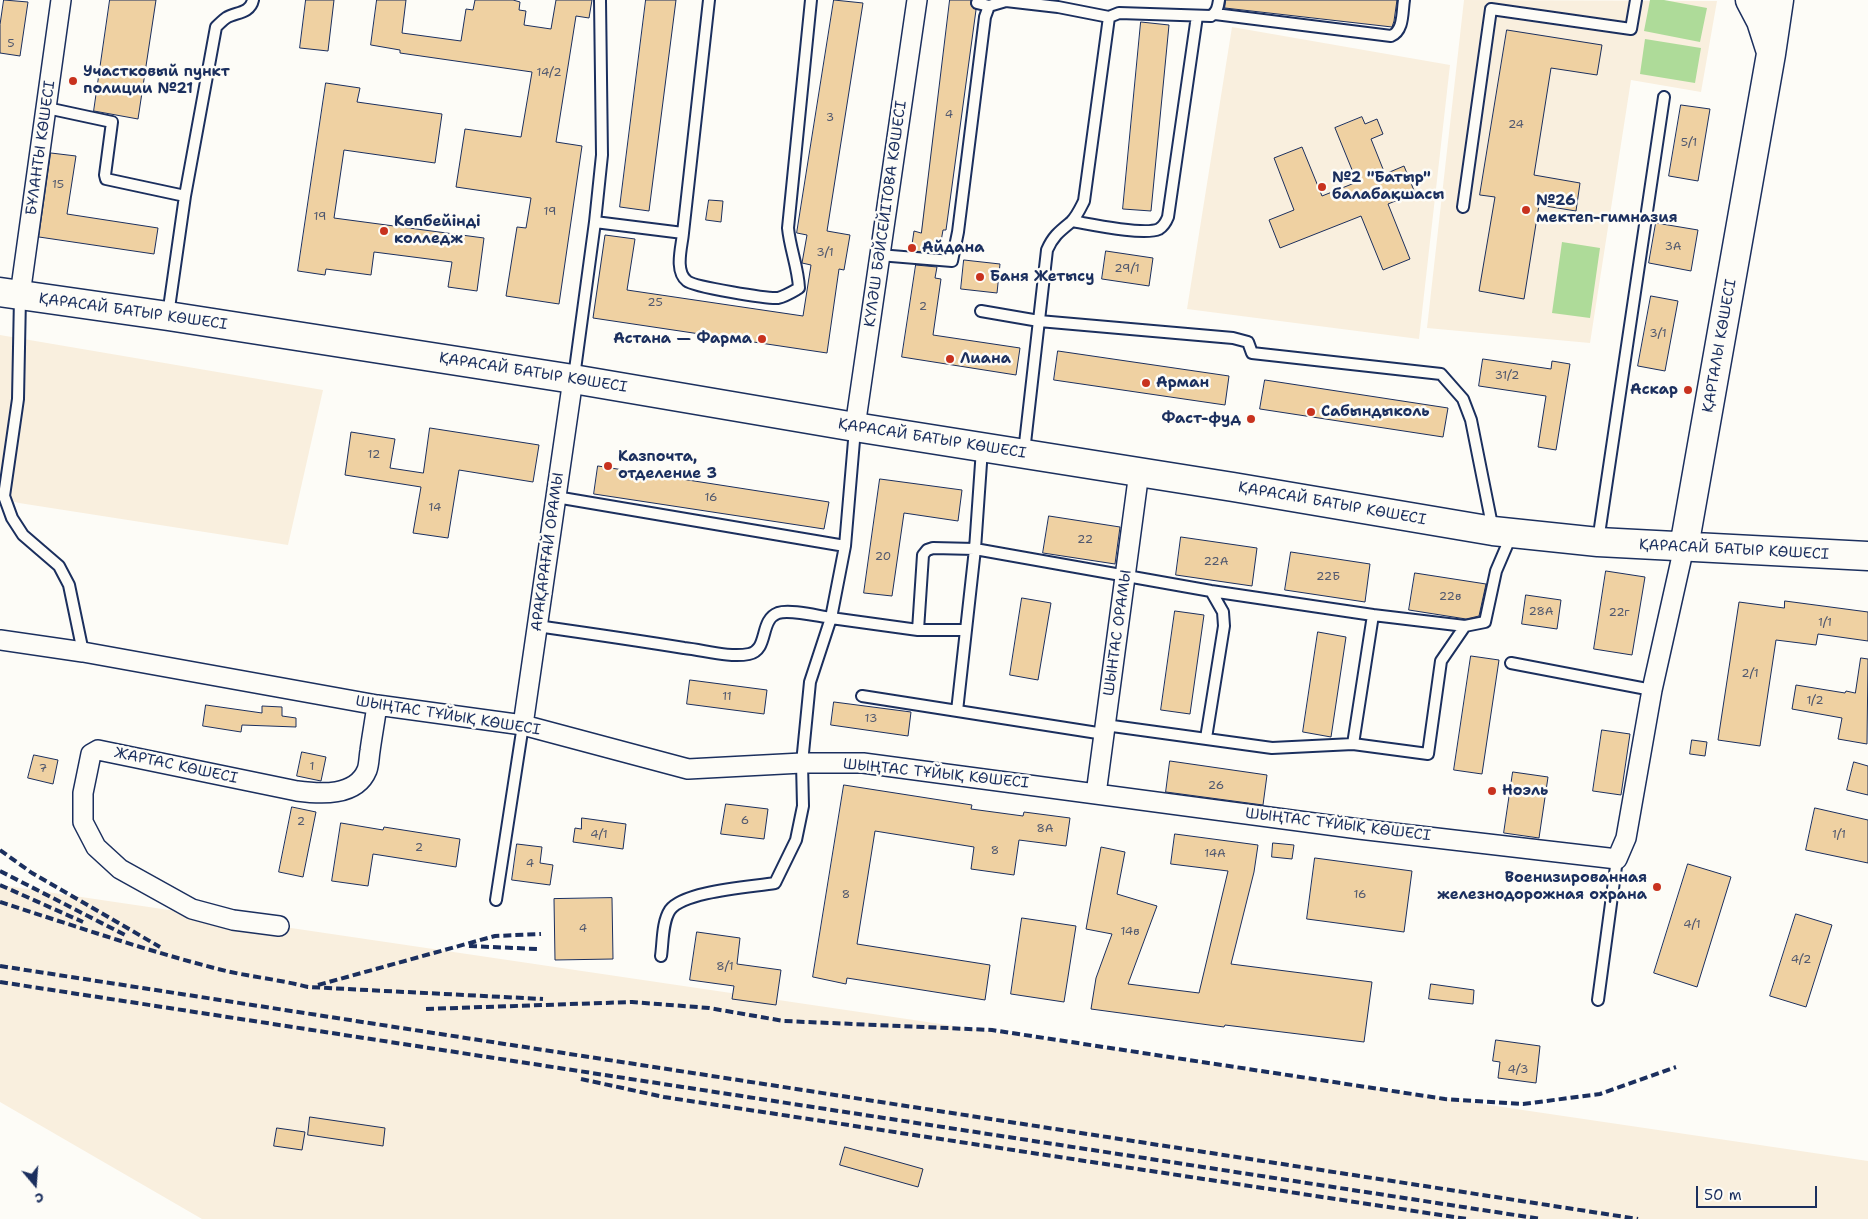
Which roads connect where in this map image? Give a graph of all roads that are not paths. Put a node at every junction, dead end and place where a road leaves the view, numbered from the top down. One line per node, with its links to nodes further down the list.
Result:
1 (61, 0): 19 (street, БҰЛАНТЫ КӨШЕСІ)
2 (253, 0): 20 (lane)
3 (600, 0): 22 (lane)
4 (709, 0): 24 (lane)
5 (811, 0): 24 (lane)
6 (917, 0): 25 (street, КҮЛӘШ БӘЙСЕЙІТОВА КӨШЕСІ)
7 (1219, 0): 14 (lane)
8 (1404, 0): 14 (lane)
9 (1636, 0): 21 (lane)
10 (1750, 0): 17 (street)
11 (1780, 0): 17 (street, ҚАРТАЛЫ КӨШЕСІ)
12 (977, 4): 13 (lane)
13 (989, 6): 16 (lane); 25 (lane)
14 (1215, 14): 15 (lane)
15 (1197, 16): 16 (lane); 23 (lane)
16 (1110, 18): 23 (lane)
17 (1771, 54): 39 (street, ҚАРТАЛЫ КӨШЕСІ)
18 (1664, 96): 37 (lane)
19 (47, 108): 20 (lane); 26 (street, БҰЛАНТЫ КӨШЕСІ)
20 (184, 196): 28 (lane)
21 (1463, 208)
22 (595, 222): 24 (lane); 30 (lane)
23 (1072, 222): 29 (lane)
24 (683, 233)
25 (879, 255): 31 (street, КҮЛӘШ БӘЙСЕЙІТОВА КӨШЕСІ)
26 (10, 294): 28 (street, ҚАРАСАЙ БАТЫР КӨШЕСІ); 51 (lane)
27 (981, 311): 29 (lane)
28 (168, 316): 30 (street, ҚАРАСАЙ БАТЫР КӨШЕСІ)
29 (1040, 321): 33 (lane); 36 (lane)
30 (574, 379): 31 (street, ҚАРАСАЙ БАТЫР КӨШЕСІ); 35 (street, АРАҚАРАҒАЙ ОРАМЫ)
31 (855, 427): 32 (street, ҚАРАСАЙ БАТЫР КӨШЕСІ); 38 (lane)
32 (982, 448): 33 (street, ҚАРАСАЙ БАТЫР КӨШЕСІ); 40 (lane)
33 (1024, 453): 34 (street, ҚАРАСАЙ БАТЫР КӨШЕСІ)
34 (1139, 472): 36 (street, ҚАРАСАЙ БАТЫР КӨШЕСІ); 42 (street, ШЫНТАС ОРАМЫ)
35 (556, 497): 38 (lane); 46 (street, АРАҚАРАҒАЙ ОРАМЫ)
36 (1503, 532): 37 (street, ҚАРАСАЙ БАТЫР КӨШЕСІ); 47 (lane)
37 (1598, 542): 39 (street, ҚАРАСАЙ БАТЫР КӨШЕСІ)
38 (845, 546): 45 (lane)
39 (1684, 547): 41 (street, ҚАРАСАЙ БАТЫР КӨШЕСІ); 53 (street, ҚАРТАЛЫ КӨШЕСІ)
40 (975, 549): 42 (lane); 48 (lane); 49 (lane)
41 (1868, 556)
42 (1125, 576): 43 (lane); 58 (street, ШЫНТАС ОРАМЫ)
43 (1210, 591): 44 (lane); 59 (lane)
44 (1373, 615): 47 (lane); 60 (lane)
45 (831, 618): 46 (lane); 48 (lane); 61 (lane)
46 (537, 626): 57 (street, АРАҚАРАҒАЙ ОРАМЫ)
47 (1465, 626): 60 (lane)
48 (918, 630): 49 (lane)
49 (966, 630): 56 (lane)
50 (0, 640): 51 (street, ШЫҢТАС ТҰЙЫҚ КӨШЕСІ)
51 (83, 652): 55 (street, ШЫҢТАС ТҰЙЫҚ КӨШЕСІ)
52 (1511, 663): 53 (lane)
53 (1652, 690): 63 (street)
54 (862, 696): 56 (lane)
55 (377, 705): 57 (street, ШЫҢТАС ТҰЙЫҚ КӨШЕСІ); 65 (street, ЖАРТАС КӨШЕСІ)
56 (958, 711): 58 (lane)
57 (523, 725): 61 (street, ШЫҢТАС ТҰЙЫҚ КӨШЕСІ); 64 (lane)
58 (1105, 730): 59 (lane); 62 (street, ШЫНТАС ОРАМЫ)
59 (1206, 738): 60 (lane)
60 (1353, 744)
61 (802, 763): 62 (street, ШЫҢТАС ТҰЙЫҚ КӨШЕСІ); 66 (lane)
62 (1096, 794): 63 (street, ШЫҢТАС ТҰЙЫҚ КӨШЕСІ)
63 (1618, 859): 67 (lane)
64 (496, 900)
65 (278, 926)
66 (661, 956)
67 (1598, 1000)

